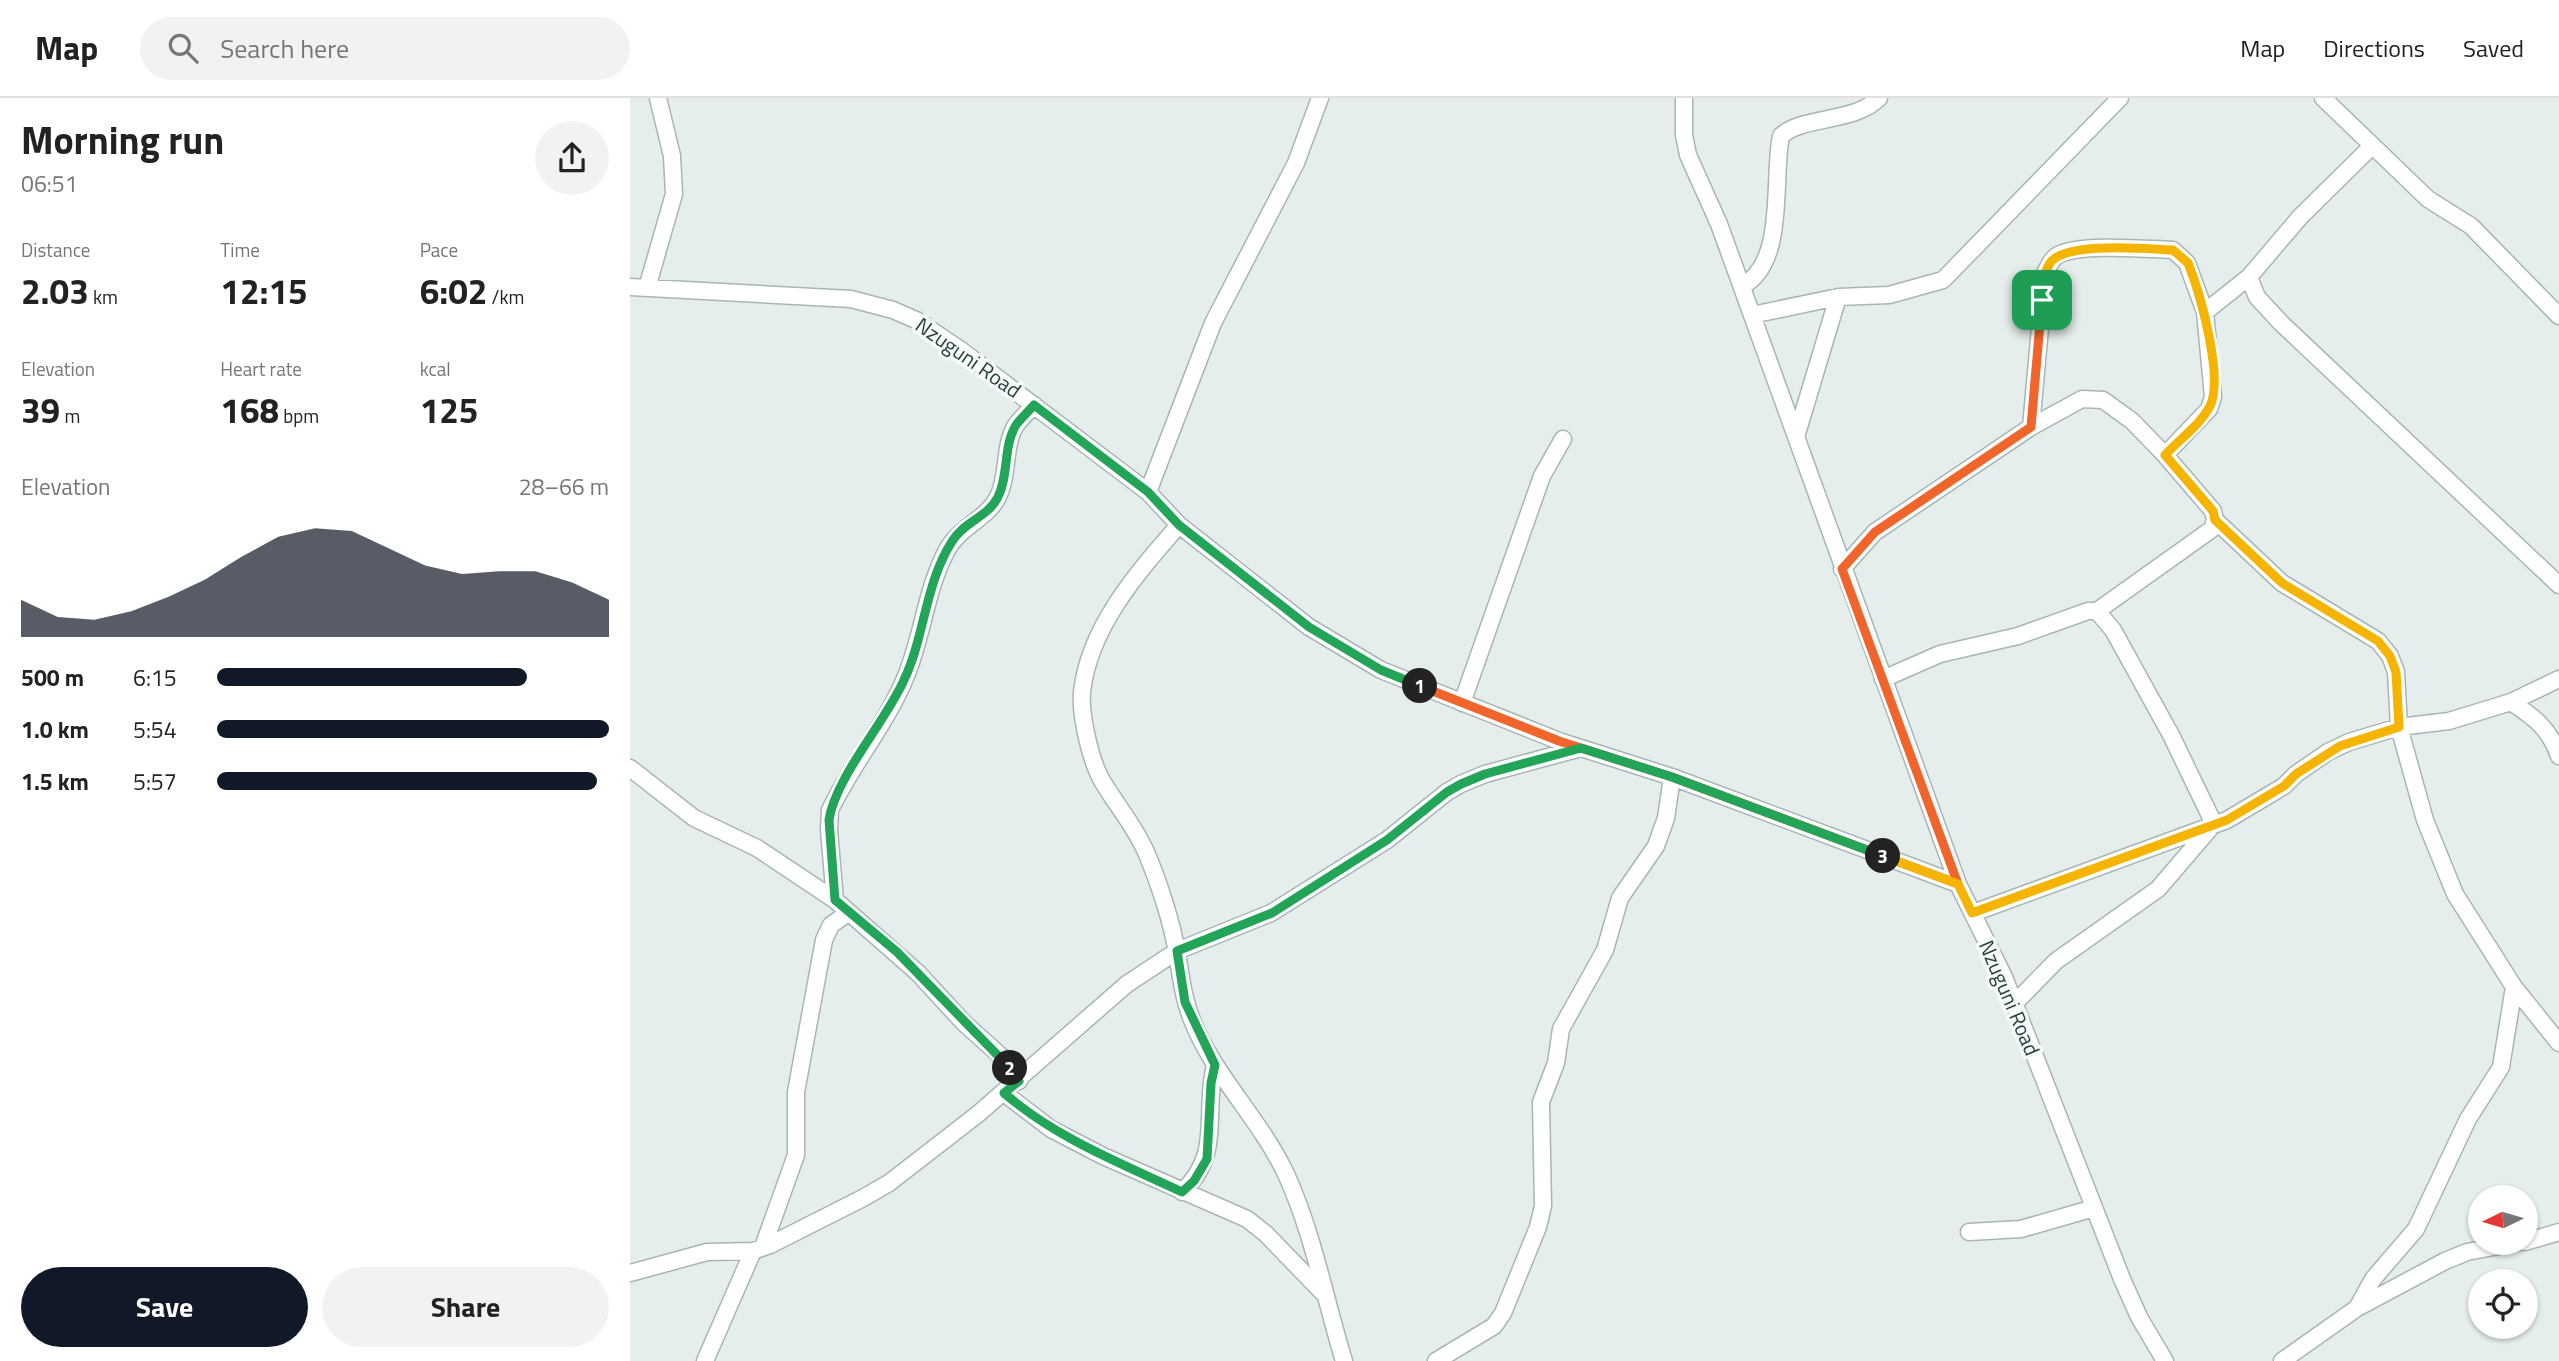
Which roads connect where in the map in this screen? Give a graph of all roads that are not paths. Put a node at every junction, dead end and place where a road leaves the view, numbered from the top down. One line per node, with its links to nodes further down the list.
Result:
1 (658, 98): 11 (street)
2 (1320, 98): 21 (street)
3 (1684, 98): 9 (street)
4 (1879, 98): 9 (street)
5 (2120, 98): 12 (street)
6 (2323, 98): 7 (street)
7 (2372, 146): 8 (street); 15 (street)
8 (2249, 277): 13 (street); 25 (street)
9 (1742, 286): 14 (street)
10 (630, 287): 11 (street, Nzuguni Road)
11 (647, 288): 16 (street, Nzuguni Road)
12 (1838, 297): 14 (street); 18 (street)
13 (2205, 312): 17 (street); 20 (street)
14 (1752, 315): 18 (street)
15 (2559, 316)
16 (1034, 405): 21 (street, Nzuguni Road); 38 (street)
17 (2031, 427): 20 (street); 24 (street)
18 (1796, 438): 24 (street)
19 (1563, 439): 30 (street)
20 (2165, 455): 22 (street)
21 (1148, 492): 23 (street, Nzuguni Road)
22 (2215, 520): 26 (street); 31 (street)
23 (1179, 525): 30 (street, Nzuguni Road); 41 (street)
24 (1842, 569): 27 (street)
25 (2559, 585)
26 (2097, 611): 27 (street); 36 (street)
27 (1883, 679): 37 (street)
28 (2559, 679): 29 (street)
29 (2511, 702): 31 (street); 33 (street)
30 (1462, 703): 32 (street, Nzuguni Road)
31 (2399, 727): 36 (street); 42 (street)
32 (1581, 748): 35 (street, Nzuguni Road); 41 (street)
33 (2559, 756)
34 (630, 768): 38 (street)
35 (1672, 777): 37 (street, Nzuguni Road); 60 (street)
36 (2214, 824): 40 (street); 43 (street)
37 (1958, 884): 40 (street, Nzuguni Road)
38 (835, 900): 39 (street)
39 (848, 913): 46 (street); 53 (street)
40 (1972, 913): 43 (street, Nzuguni Road)
41 (1177, 951): 45 (street); 46 (street)
42 (2514, 987): 44 (street); 57 (street)
43 (2014, 1004): 49 (street, Nzuguni Road)
44 (2559, 1043)
45 (1215, 1065): 48 (street); 56 (street)
46 (1019, 1081): 47 (street)
47 (1004, 1093): 48 (street); 53 (street)
48 (1182, 1192): 56 (street)
49 (2094, 1208): 50 (street); 61 (street, Nzuguni Road)
50 (1969, 1232)
51 (2559, 1232): 52 (street)
52 (2538, 1238)
53 (758, 1249): 55 (street); 58 (street)
54 (2468, 1252): 57 (street)
55 (630, 1273)
56 (1323, 1293): 59 (street)
57 (2357, 1308): 62 (street)
58 (705, 1361)
59 (1344, 1361)
60 (1436, 1361)
61 (2165, 1361)
62 (2282, 1361)

